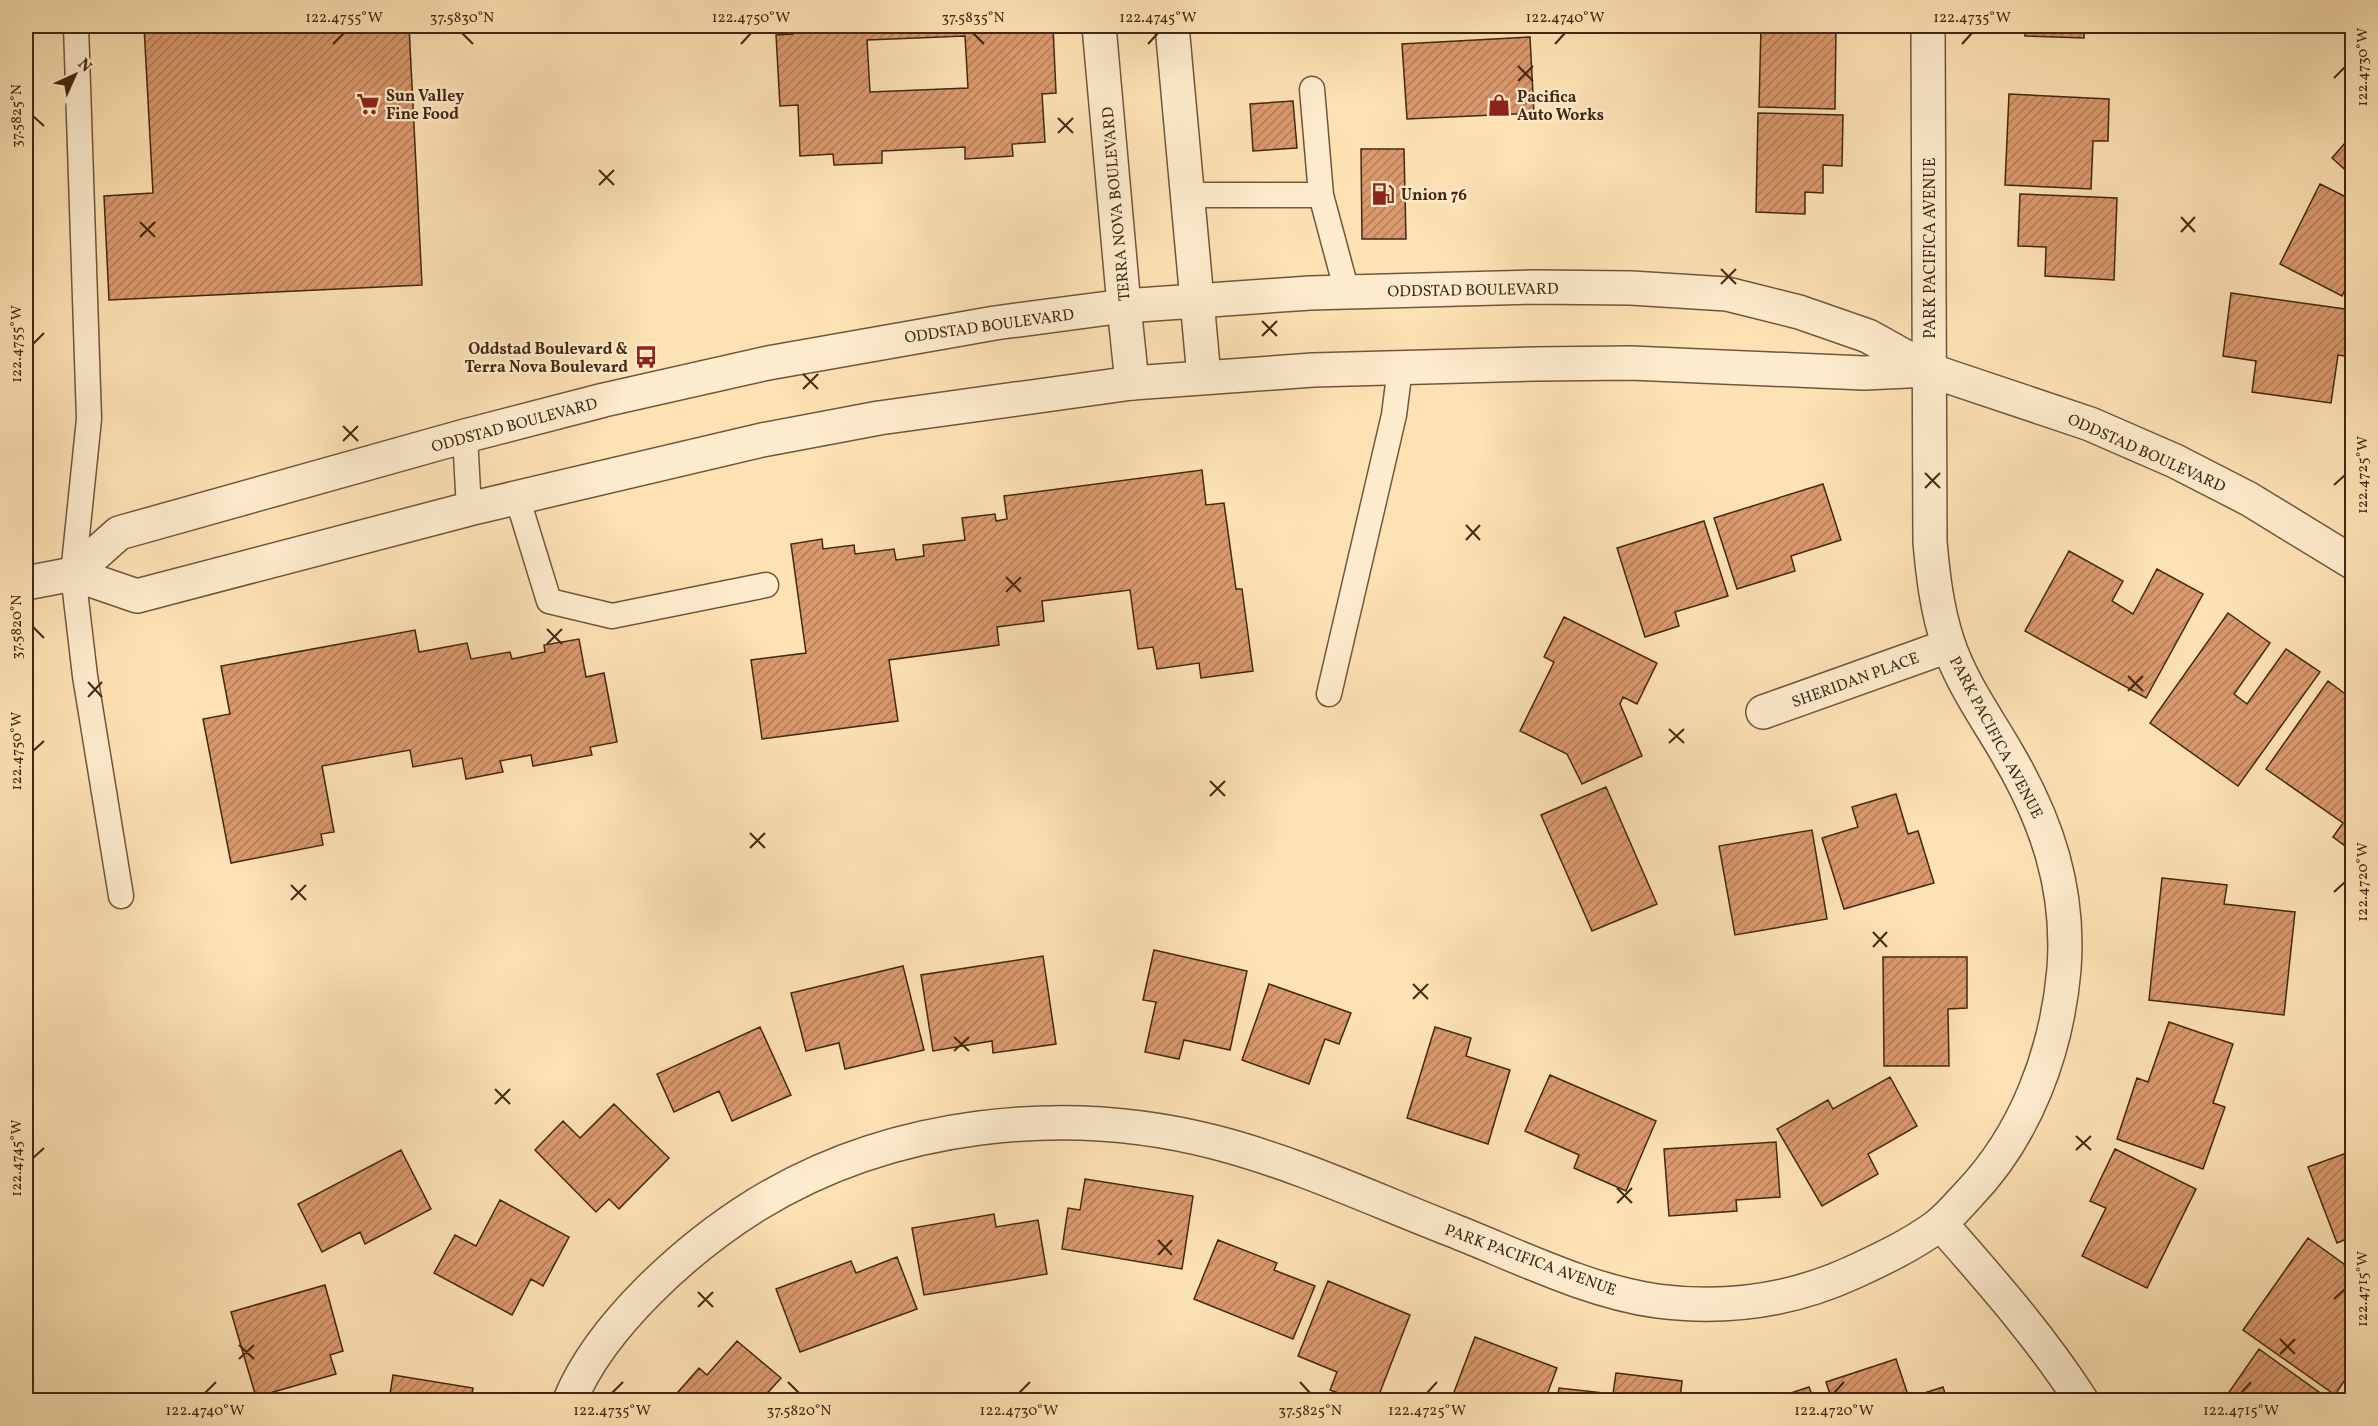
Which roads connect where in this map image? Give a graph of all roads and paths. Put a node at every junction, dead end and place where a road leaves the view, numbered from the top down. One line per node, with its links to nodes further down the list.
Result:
1 (76, 26): 19 (lane)
2 (1099, 26): 10 (street, TERRA NOVA BOULEVARD)
3 (1172, 26): 6 (street)
4 (1928, 26): 12 (street, PARK PACIFICA AVENUE)
5 (1312, 89): 7 (lane)
6 (1188, 195): 7 (lane); 9 (street)
7 (1321, 195): 8 (lane)
8 (1347, 292): 9 (street, ODDSTAD BOULEVARD); 12 (street, ODDSTAD BOULEVARD)
9 (1197, 300): 10 (street, ODDSTAD BOULEVARD); 13 (street)
10 (1124, 306): 14 (street, TERRA NOVA BOULEVARD); 15 (street, ODDSTAD BOULEVARD)
11 (1400, 368): 12 (street, ODDSTAD BOULEVARD); 13 (street, ODDSTAD BOULEVARD); 23 (lane)
12 (1929, 370): 18 (street, ODDSTAD BOULEVARD); 22 (street, PARK PACIFICA AVENUE)
13 (1204, 377): 14 (street, ODDSTAD BOULEVARD)
14 (1132, 383): 16 (street, ODDSTAD BOULEVARD)
15 (465, 436): 17 (lane); 19 (street, ODDSTAD BOULEVARD)
16 (517, 497): 17 (street, ODDSTAD BOULEVARD); 21 (lane)
17 (469, 509): 19 (street, ODDSTAD BOULEVARD)
18 (2352, 562)
19 (73, 574): 20 (street, ODDSTAD BOULEVARD); 25 (lane)
20 (26, 583)
21 (766, 585)
22 (1948, 646): 24 (street, SHERIDAN PLACE); 26 (street, PARK PACIFICA AVENUE)
23 (1329, 694)
24 (1763, 712)
25 (121, 896)
26 (1941, 1224): 27 (street, PARK PACIFICA AVENUE); 28 (street)
27 (570, 1401)
28 (2081, 1401)

